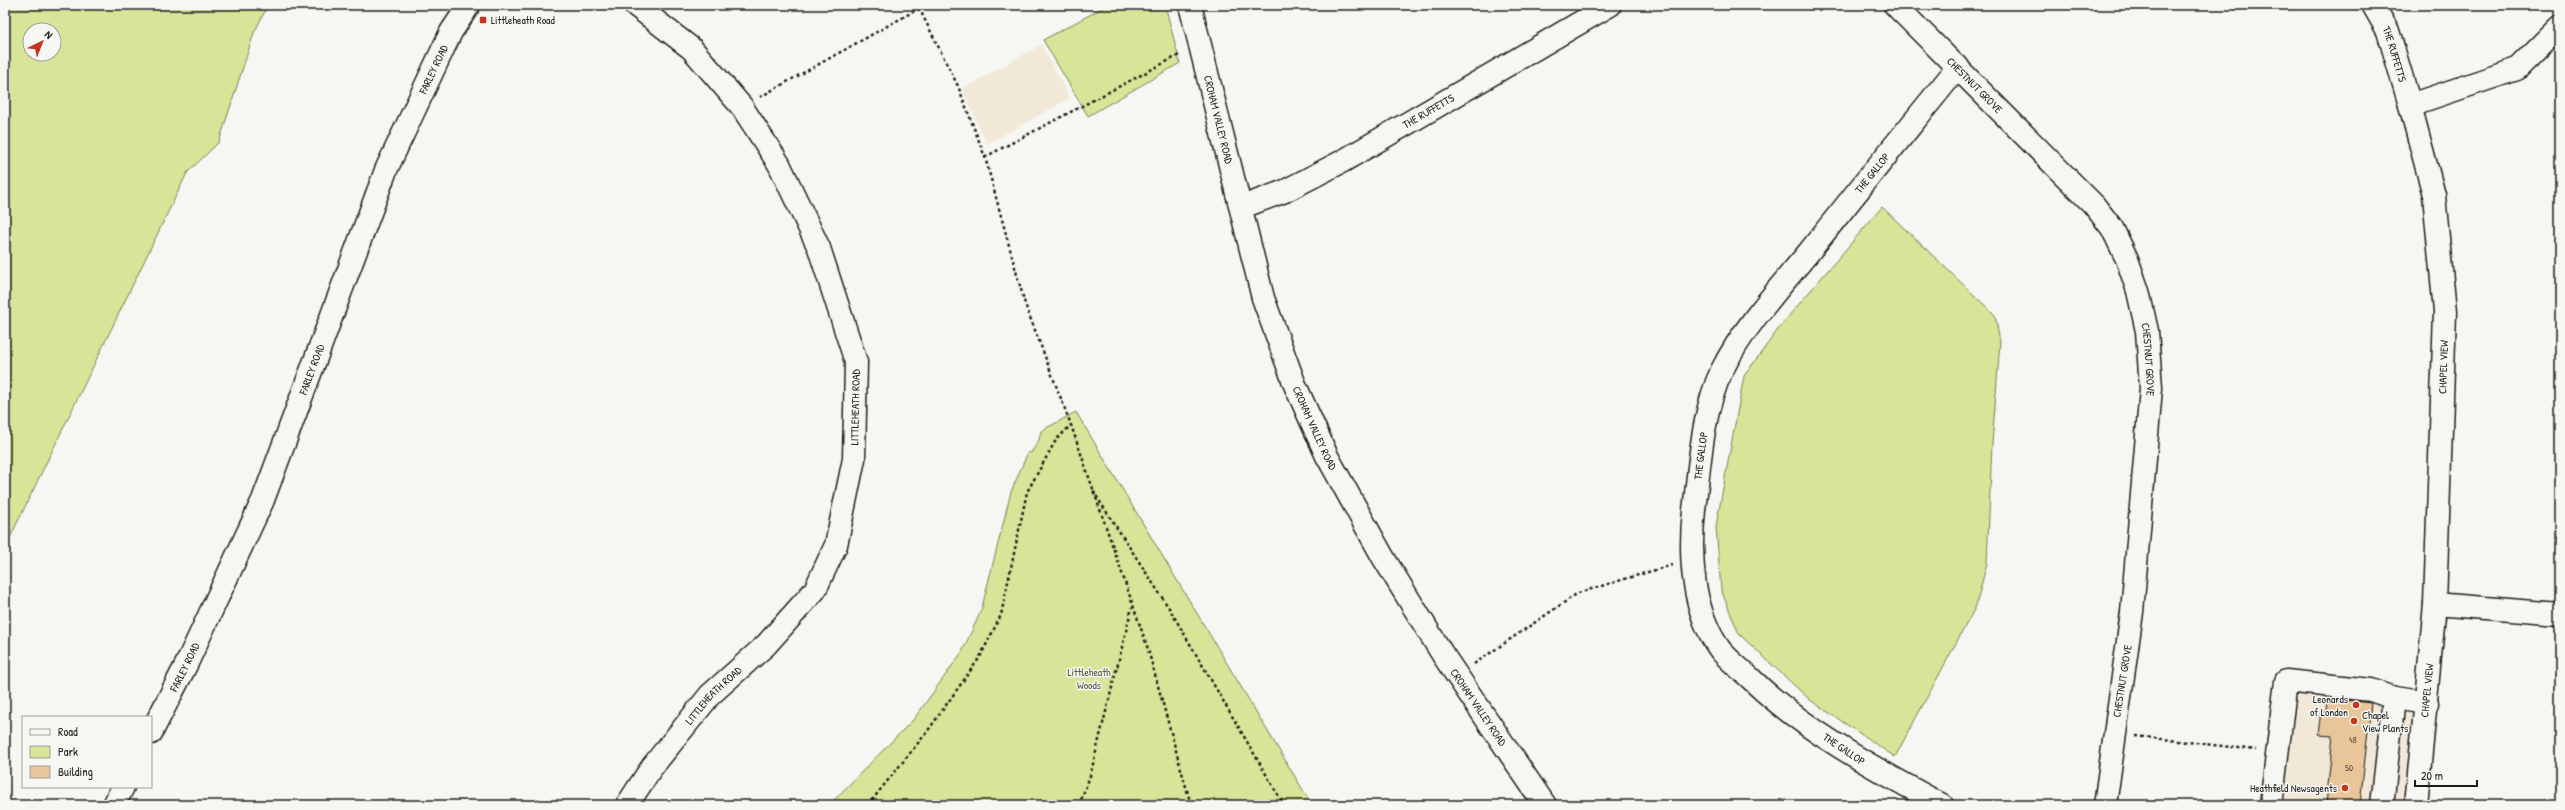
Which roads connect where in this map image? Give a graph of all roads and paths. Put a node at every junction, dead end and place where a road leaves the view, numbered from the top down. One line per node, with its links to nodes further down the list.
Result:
1 (469, 5): 25 (street, FARLEY ROAD)
2 (635, 5): 13 (street, LITTLEHEATH ROAD)
3 (925, 5): 8 (path)
4 (1190, 5): 10 (street, CROHAM VALLEY ROAD)
5 (1610, 5): 15 (street, THE RUFFETTS)
6 (1895, 5): 11 (street, CHESTNUT GROVE)
7 (2373, 5): 12 (street, THE RUFFETTS)
8 (918, 8): 13 (path); 14 (path)
9 (2560, 26): 12 (street)
10 (1201, 44): 14 (path); 15 (street, CROHAM VALLEY ROAD)
11 (1958, 67): 18 (street, THE GALLOP); 26 (street, CHESTNUT GROVE)
12 (2410, 105): 19 (street, CHAPEL VIEW)
13 (742, 107): 30 (street, LITTLEHEATH ROAD)
14 (985, 157): 16 (path)
15 (1242, 208): 22 (street, CROHAM VALLEY ROAD)
16 (1071, 425): 17 (path); 31 (path)
17 (1091, 487): 20 (path); 34 (path)
18 (1692, 559): 22 (path); 36 (street, THE GALLOP)
19 (2435, 604): 21 (street); 24 (street, CHAPEL VIEW)
20 (1133, 606): 32 (path); 33 (path)
21 (2560, 614)
22 (1456, 676): 35 (street, CROHAM VALLEY ROAD)
23 (2394, 698): 24 (street); 27 (street); 39 (street)
24 (2427, 703): 40 (street, CHAPEL VIEW)
25 (152, 731)
26 (2113, 733): 27 (path); 37 (street, CHESTNUT GROVE)
27 (2277, 752): 38 (street)
28 (122, 788): 29 (street)
29 (114, 805)
30 (627, 805)
31 (868, 805)
32 (1079, 805)
33 (1191, 805)
34 (1284, 805)
35 (1545, 805)
36 (1942, 805)
37 (2105, 805)
38 (2271, 805)
39 (2382, 805)
40 (2416, 805)

